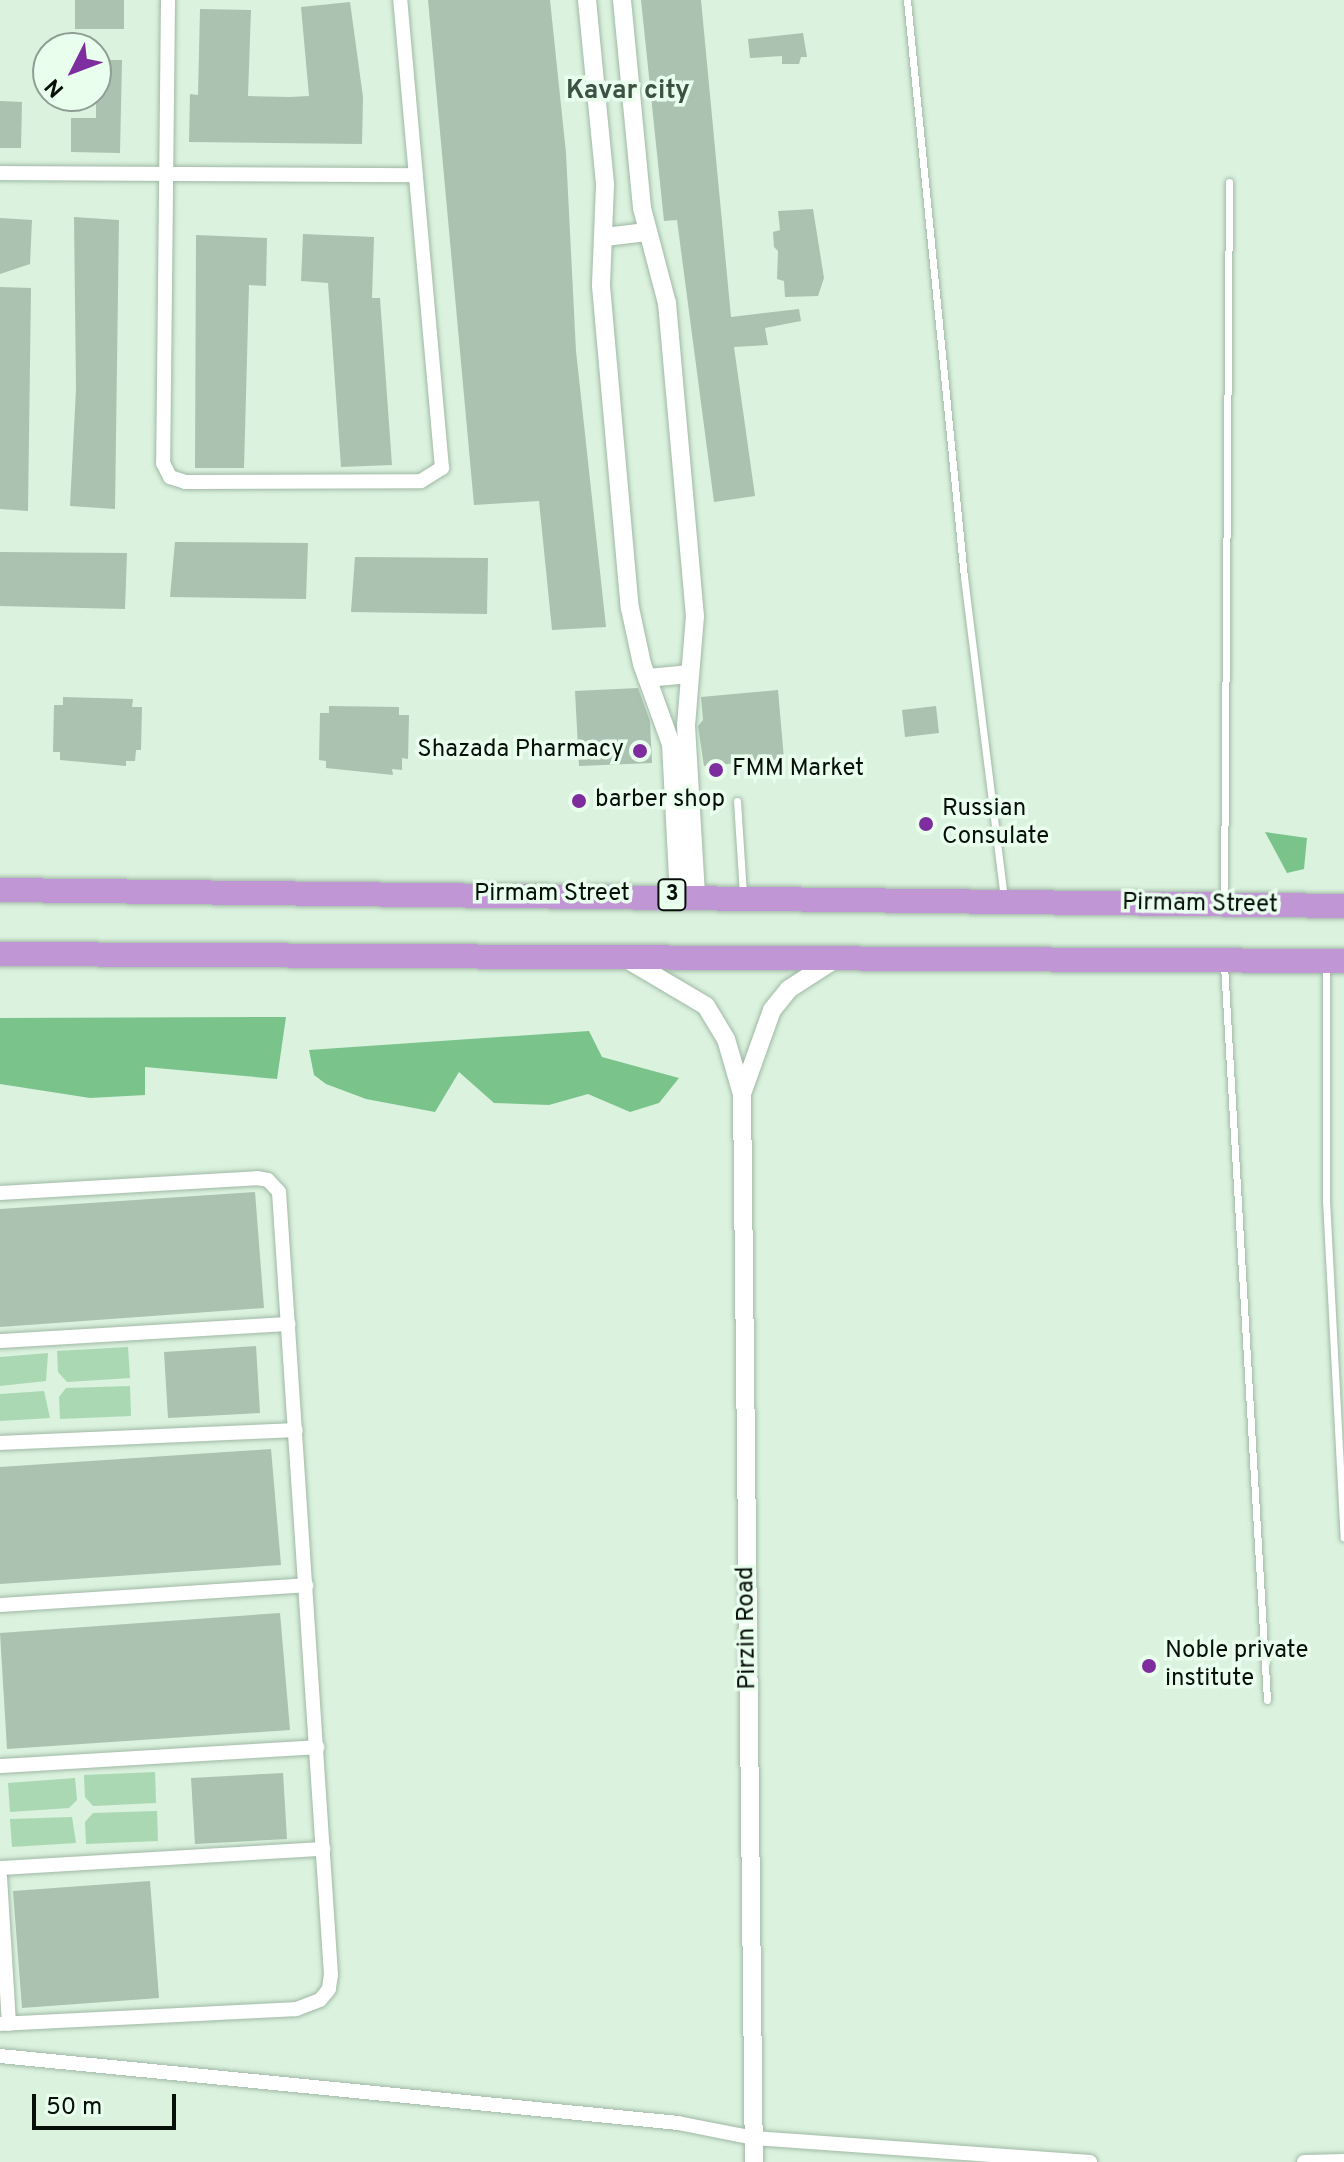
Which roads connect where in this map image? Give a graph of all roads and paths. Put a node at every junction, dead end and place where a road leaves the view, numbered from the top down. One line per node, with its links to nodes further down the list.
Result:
1 (168, 0): 8 (street)
2 (400, 0): 7 (street)
3 (587, 0): 11 (street)
4 (622, 0): 10 (street)
5 (907, 0): 19 (lane)
6 (0, 173): 8 (street)
7 (415, 175): 8 (street); 8 (street)
8 (168, 177)
9 (1229, 182): 20 (lane)
10 (647, 232): 11 (street); 12 (street)
11 (605, 237): 13 (street)
12 (689, 674): 13 (street); 14 (street)
13 (647, 678): 14 (street)
14 (677, 727): 18 (street)
15 (737, 801): 17 (lane)
16 (0, 890): 18 (highway, Pirmam Street / 3)
17 (743, 895): 18 (highway, Pirmam Street / 3); 19 (highway, Pirmam Street / 3)
18 (687, 896)
19 (1005, 903): 20 (highway, Pirmam Street / 3)
20 (1223, 905): 21 (highway, Pirmam Street / 3)
21 (1344, 906)
22 (0, 954): 25 (highway)
23 (1224, 959): 24 (highway); 26 (highway); 36 (lane)
24 (834, 960): 25 (highway); 27 (street)
25 (630, 961): 27 (street)
26 (1335, 961): 33 (lane)
27 (742, 1094): 44 (street, Pirzin Road)
28 (0, 1193): 29 (street)
29 (289, 1324): 30 (street); 31 (street)
30 (0, 1341)
31 (296, 1430): 32 (street); 34 (street)
32 (0, 1443)
33 (1344, 1538)
34 (306, 1585): 35 (street); 37 (street)
35 (0, 1605)
36 (1267, 1700)
37 (317, 1747): 38 (street); 39 (street)
38 (0, 1766)
39 (323, 1849): 40 (street); 42 (street)
40 (0, 1868)
41 (0, 1877): 42 (street)
42 (5, 2024)
43 (0, 2056): 44 (street)
44 (754, 2138): 46 (street, Pirzin Road); 47 (street)
45 (1344, 2161): 48 (street)
46 (754, 2162)
47 (1090, 2162)
48 (1304, 2162)

